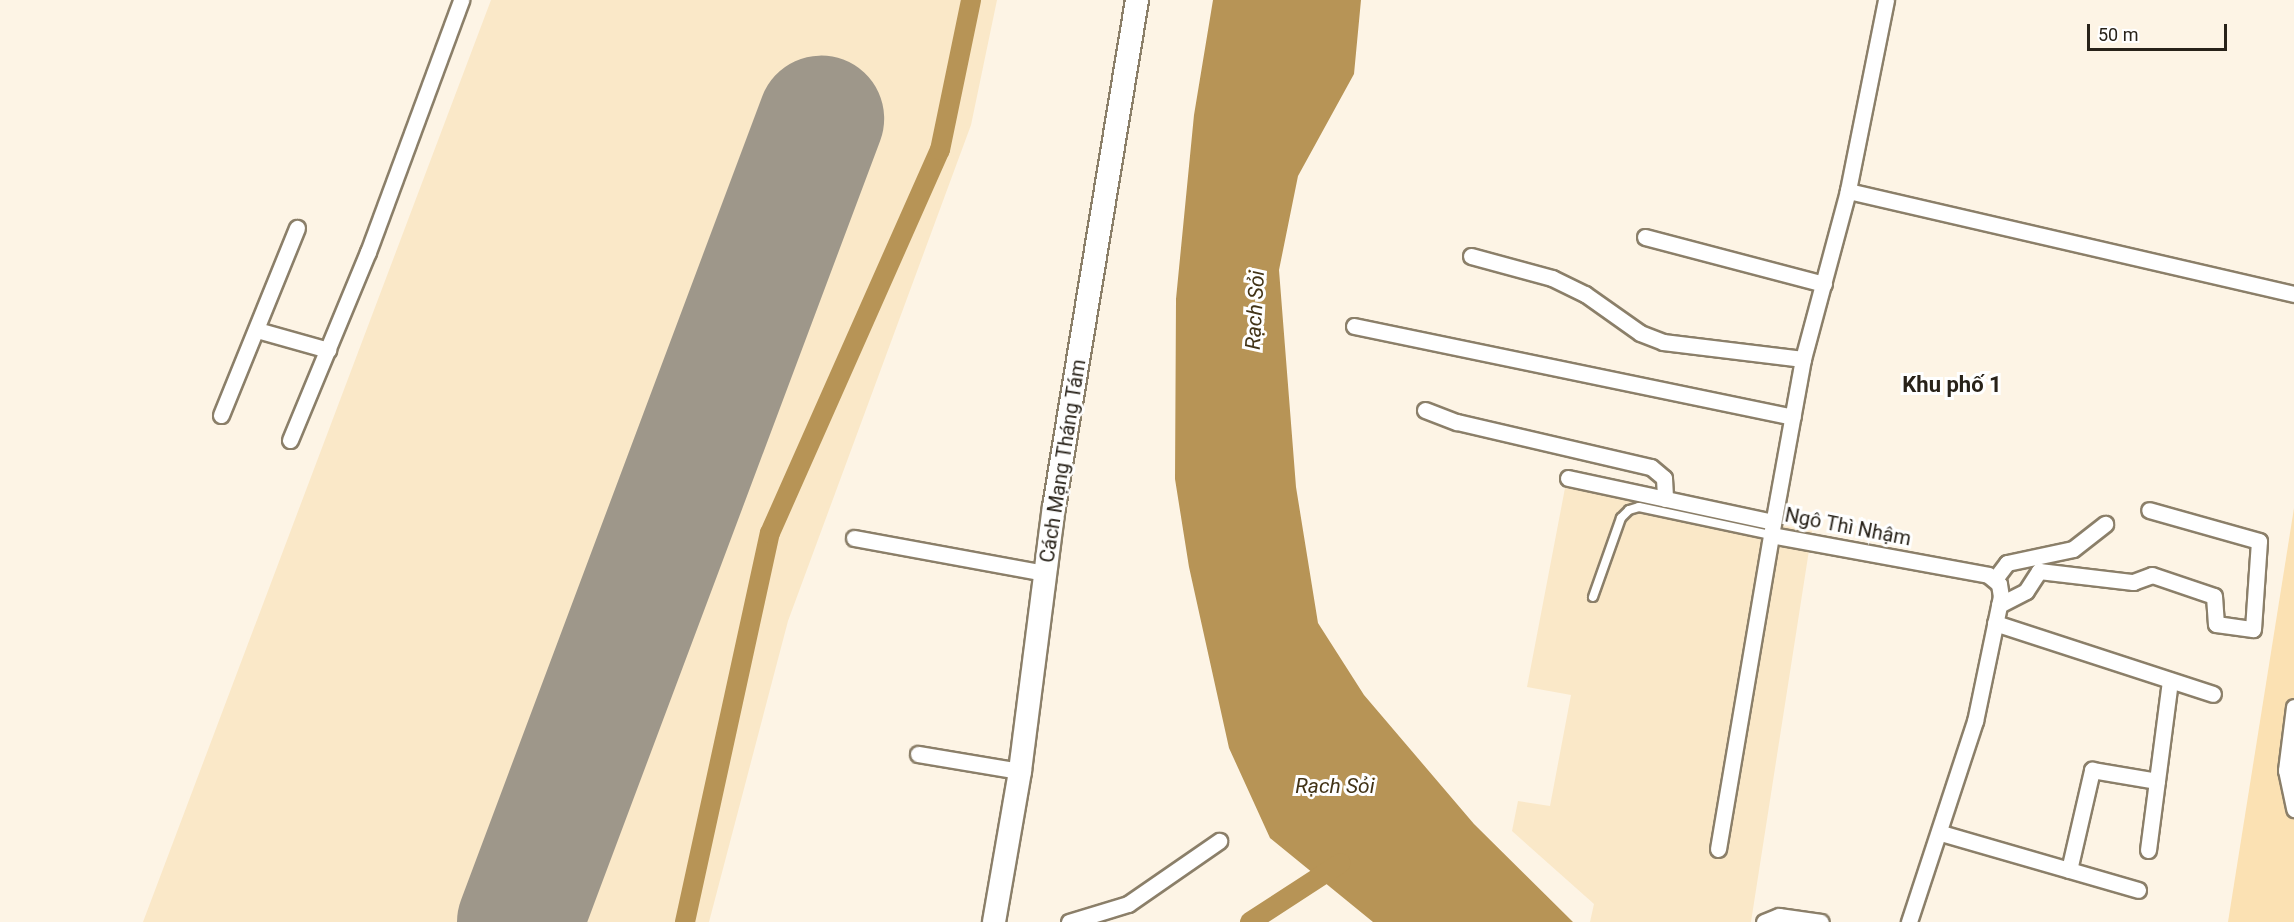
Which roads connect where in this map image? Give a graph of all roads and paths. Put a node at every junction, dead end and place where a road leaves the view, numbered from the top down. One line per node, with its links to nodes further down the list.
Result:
1 (461, 0): 12 (street)
2 (1137, 0): 24 (main road, Cách Mạng Tháng Tám)
3 (1886, 0): 4 (street, Ngô Thì Nhậm)
4 (1848, 191): 8 (street, Ngô Thì Nhậm); 9 (street)
5 (297, 228): 11 (street)
6 (1645, 237): 8 (street)
7 (1471, 256): 13 (street)
8 (1824, 284): 13 (street, Ngô Thì Nhậm)
9 (2294, 294)
10 (1354, 326): 16 (street)
11 (256, 330): 12 (street); 15 (street)
12 (328, 350): 17 (street)
13 (1803, 359): 16 (street, Ngô Thì Nhậm)
14 (1425, 410): 19 (street)
15 (221, 415)
16 (1793, 417): 22 (street, Ngô Thì Nhậm)
17 (290, 440)
18 (1568, 478): 19 (street)
19 (1665, 499): 22 (street)
20 (2149, 510): 27 (street)
21 (2105, 524): 25 (street)
22 (1772, 529): 25 (street, Ngô Thì Nhậm); 26 (lane); 38 (street)
23 (854, 538): 24 (street)
24 (1045, 573): 33 (main road, Cách Mạng Tháng Tám)
25 (1995, 579): 27 (street)
26 (1593, 597)
27 (1999, 605): 28 (street)
28 (1995, 622): 29 (street); 36 (street)
29 (2170, 680): 30 (street); 34 (street)
30 (2213, 694)
31 (2294, 707): 35 (street)
32 (918, 754): 33 (street)
33 (1020, 771): 42 (main road, Cách Mạng Tháng Tám)
34 (2157, 781): 39 (street); 40 (street)
35 (2294, 809)
36 (1941, 833): 40 (street); 46 (street)
37 (1220, 841): 43 (street)
38 (1718, 849)
39 (2148, 850)
40 (2069, 870): 41 (street)
41 (2138, 890)
42 (994, 922)
43 (1069, 922)
44 (1764, 922): 45 (street)
45 (1821, 922)
46 (1909, 922)

